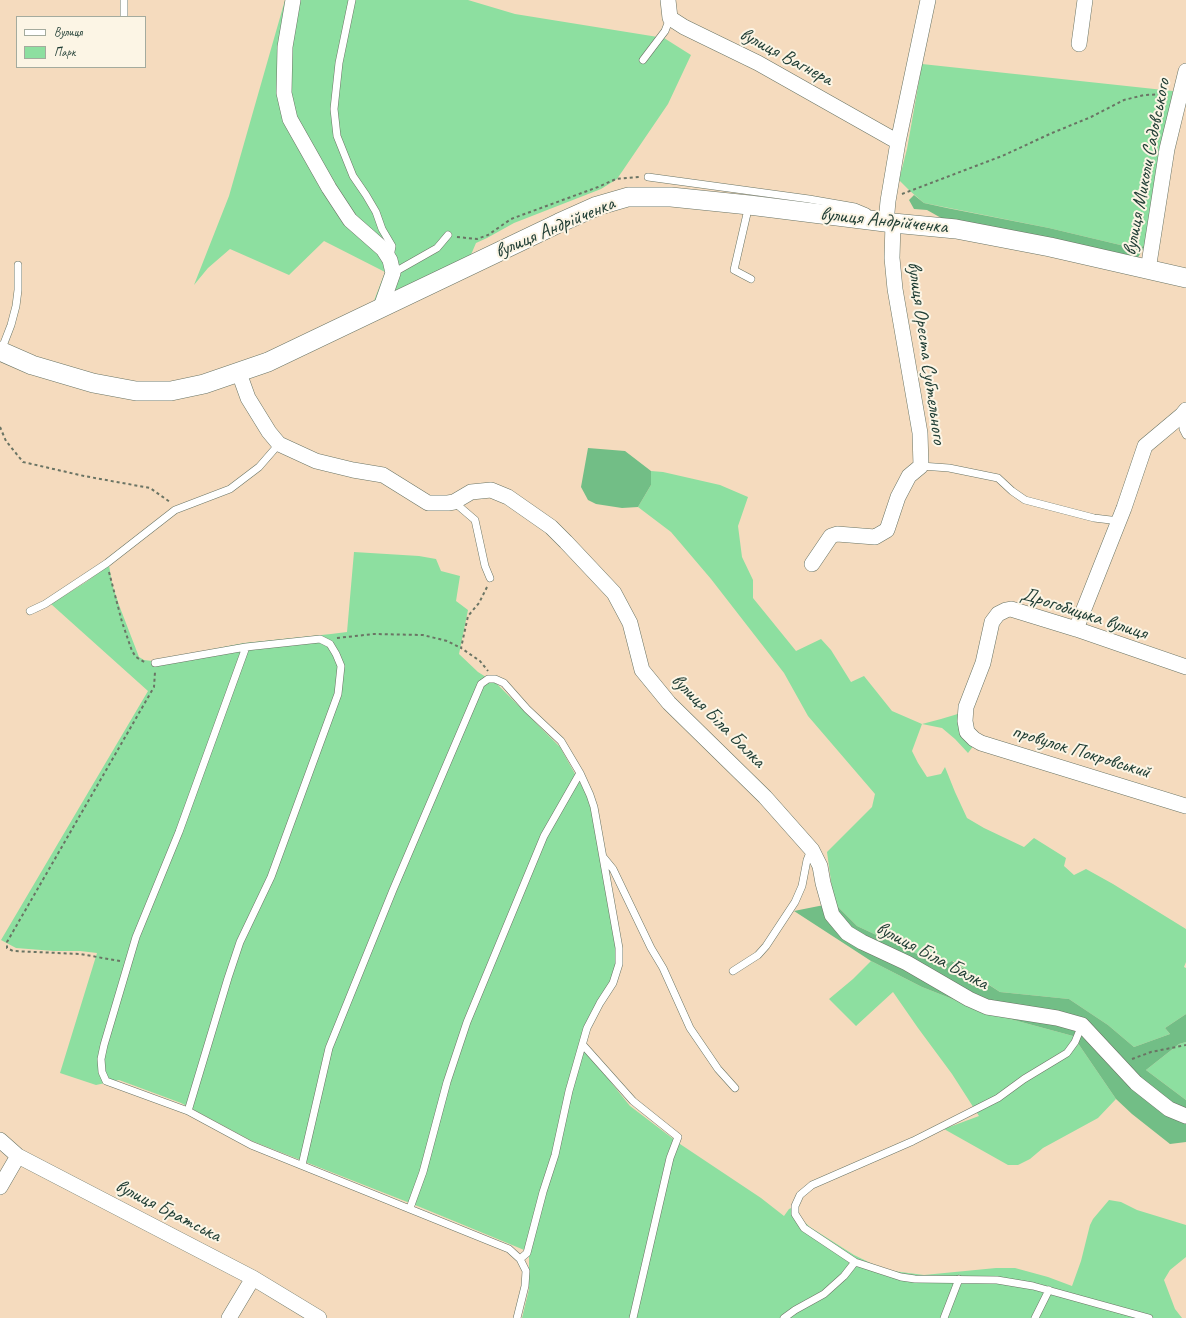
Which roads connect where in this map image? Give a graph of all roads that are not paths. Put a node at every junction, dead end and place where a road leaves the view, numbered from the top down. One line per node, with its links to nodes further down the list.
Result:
1 (124, 0): 7 (lane)
2 (293, 0): 18 (street)
3 (352, 0): 18 (lane)
4 (668, 0): 8 (street)
5 (928, 0): 12 (street, вулиця Ореста Субтельного)
6 (1085, 0): 9 (street)
7 (124, 16)
8 (670, 18): 10 (lane); 12 (street, вулиця Вагнера)
9 (1079, 44)
10 (643, 60)
11 (1186, 71): 19 (street, вулиця Миколи Садовського)
12 (898, 142): 15 (street, вулиця Ореста Субтельного)
13 (648, 177): 15 (lane)
14 (749, 205): 15 (street, вулиця Андрійченка); 21 (lane); 22 (street, вулиця Андрійченка)
15 (886, 222): 19 (street, вулиця Андрійченка); 28 (street, вулиця Ореста Субтельного)
16 (448, 236): 18 (lane)
17 (18, 265): 23 (lane)
18 (391, 266): 22 (street)
19 (1148, 270): 20 (street, вулиця Андрійченка)
20 (1186, 278)
21 (751, 279)
22 (382, 307): 24 (street, вулиця Андрійченка)
23 (0, 351): 24 (street, вулиця Андрійченка)
24 (239, 373): 27 (street, вулиця Біла Балка)
25 (1184, 412): 26 (lane); 30 (street)
26 (1186, 435)
27 (279, 444): 29 (street, вулиця Біла Балка); 33 (lane)
28 (921, 466): 30 (lane); 31 (street, вулиця Ореста Субтельного)
29 (454, 502): 32 (lane); 41 (street, вулиця Біла Балка)
30 (1118, 521): 34 (street)
31 (812, 564)
32 (490, 578)
33 (30, 611)
34 (1076, 629): 37 (street, Дрогобицька вулиця); 38 (street, Дрогобицька вулиця)
35 (246, 647): 36 (lane); 47 (lane); 47 (lane)
36 (155, 663)
37 (1186, 667)
38 (967, 732): 40 (street, провулок Покровський)
39 (580, 773): 42 (lane); 51 (lane); 53 (lane)
40 (1186, 806)
41 (812, 850): 43 (lane); 44 (street, вулиця Біла Балка)
42 (604, 858): 45 (lane); 46 (lane)
43 (733, 971)
44 (1082, 1025): 48 (street); 55 (lane)
45 (583, 1045): 54 (lane); 62 (lane)
46 (735, 1088)
47 (188, 1111): 51 (lane)
48 (1186, 1116)
49 (0, 1140): 50 (street, вулиця Братська)
50 (18, 1156): 52 (street); 56 (street, вулиця Братська)
51 (302, 1164): 53 (lane)
52 (0, 1186)
53 (410, 1208): 54 (lane)
54 (520, 1259): 61 (lane)
55 (855, 1262): 57 (lane); 63 (lane)
56 (253, 1278): 59 (street); 60 (street, вулиця Братська)
57 (959, 1279): 58 (lane); 64 (lane)
58 (1048, 1290): 65 (lane); 66 (lane)
59 (229, 1318)
60 (319, 1318)
61 (517, 1318)
62 (633, 1318)
63 (784, 1318)
64 (944, 1318)
65 (1035, 1318)
66 (1148, 1318)

